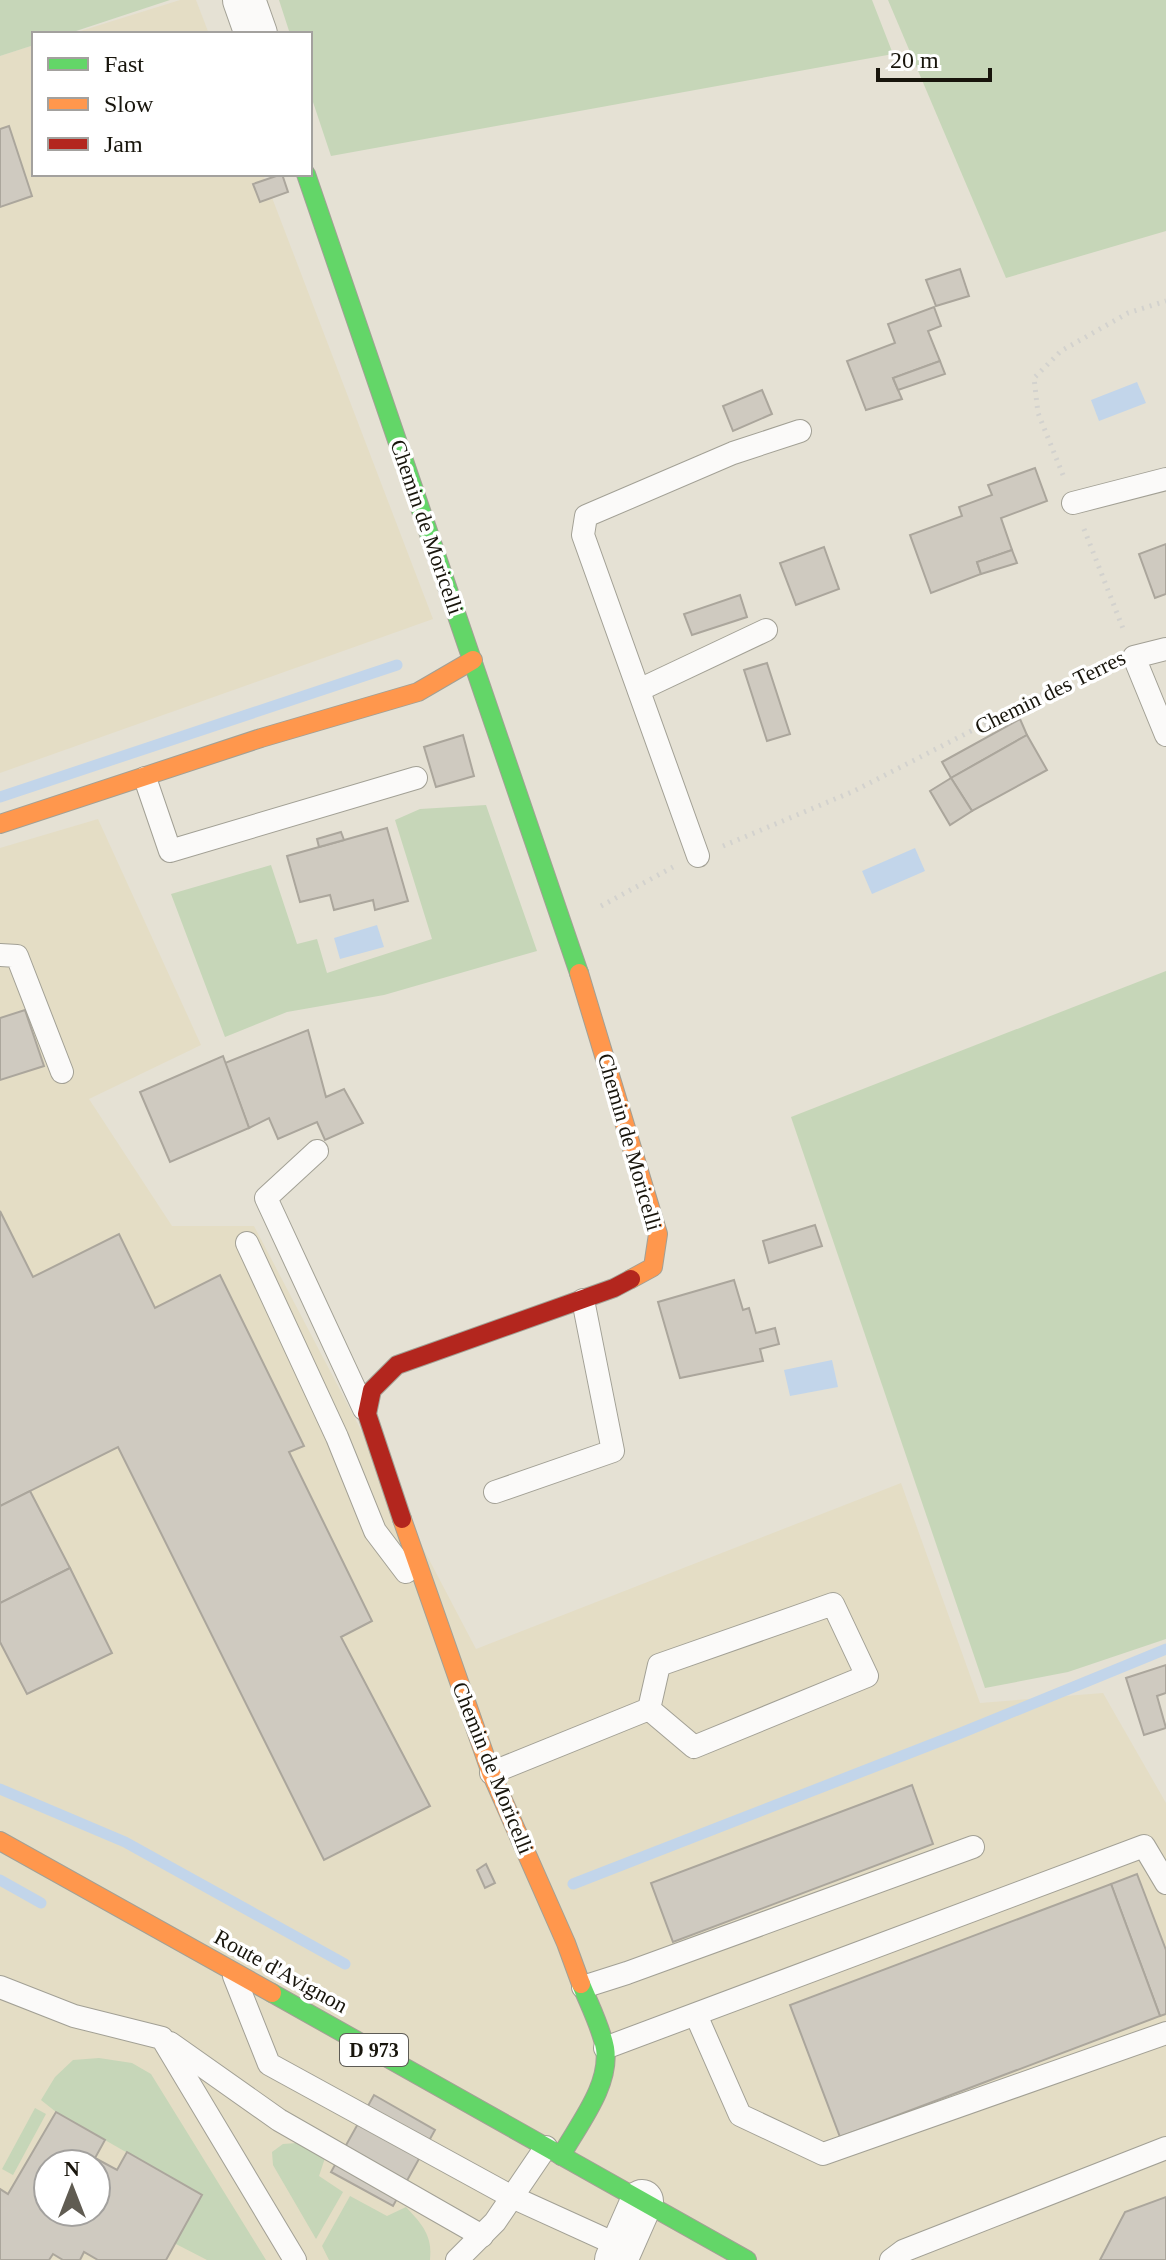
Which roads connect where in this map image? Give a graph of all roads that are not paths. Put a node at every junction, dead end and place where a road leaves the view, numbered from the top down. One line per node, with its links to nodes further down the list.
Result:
1 (244, 0): 2 (street)
2 (255, 32)
3 (307, 176): 9 (street, Chemin de Moricelli)
4 (800, 431): 10 (lane)
5 (1166, 479): 6 (lane)
6 (1073, 503)
7 (766, 630): 10 (lane)
8 (1166, 649): 11 (lane)
9 (473, 660): 12 (street); 20 (street, Chemin de Moricelli)
10 (639, 690): 15 (lane)
11 (1166, 735)
12 (145, 778): 13 (lane); 14 (street)
13 (416, 778)
14 (0, 824)
15 (698, 856)
16 (0, 955): 17 (lane)
17 (62, 1072)
18 (317, 1151): 21 (lane)
19 (247, 1243): 23 (lane)
20 (583, 1300): 21 (street, Chemin de Moricelli); 22 (lane)
21 (367, 1414): 23 (street, Chemin de Moricelli)
22 (495, 1492)
23 (433, 1610): 25 (street, Chemin de Moricelli)
24 (649, 1709): 24 (lane); 25 (lane)
25 (491, 1773): 31 (street, Chemin de Moricelli)
26 (0, 1841): 29 (street, Route d'Avignon / D 973)
27 (973, 1847): 31 (lane)
28 (1166, 1883): 32 (lane)
29 (232, 1971): 37 (street, Route d'Avignon / D 973); 38 (lane)
30 (0, 1987): 34 (lane)
31 (583, 1987): 35 (street, Chemin de Moricelli)
32 (696, 2015): 33 (lane); 35 (lane)
33 (1166, 2033)
34 (162, 2038): 40 (lane); 43 (lane)
35 (605, 2048): 37 (street, Chemin de Moricelli)
36 (1166, 2148): 45 (lane)
37 (553, 2151): 38 (lane); 39 (street, Route d'Avignon / D 973)
38 (512, 2197): 40 (lane); 41 (lane)
39 (642, 2201): 41 (street); 42 (street, Route d'Avignon / D 973)
40 (482, 2236): 44 (lane)
41 (619, 2254)
42 (736, 2257)
43 (295, 2260)
44 (457, 2260)
45 (891, 2260)

